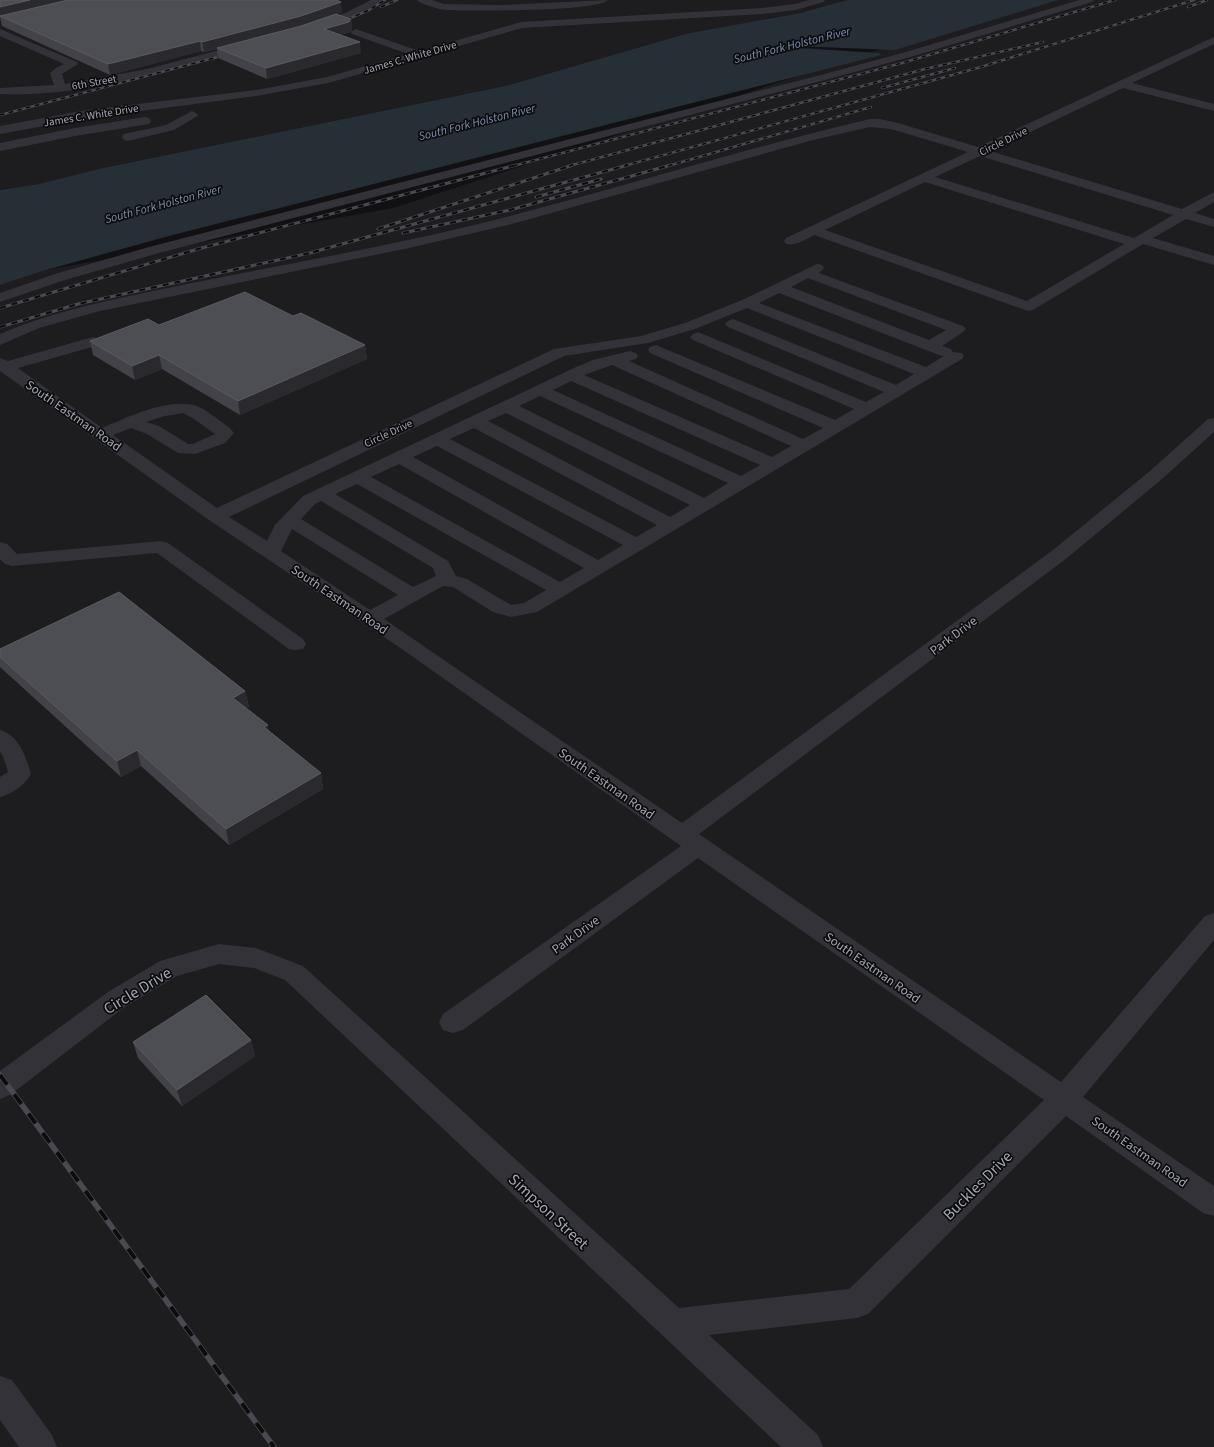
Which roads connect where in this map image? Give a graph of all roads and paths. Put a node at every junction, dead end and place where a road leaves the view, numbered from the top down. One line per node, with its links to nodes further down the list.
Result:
1 (379, 0): 6 (street)
2 (422, 0): 3 (street)
3 (603, 0)
4 (820, 0): 11 (street, James C. White Drive)
5 (1089, 0): 31 (street)
6 (304, 31)
7 (0, 32): 13 (street)
8 (356, 32): 11 (street)
9 (1214, 40): 12 (street, Circle Drive)
10 (253, 45): 13 (street, 6th Street)
11 (418, 54): 15 (street, James C. White Drive)
12 (1122, 84): 16 (street); 21 (street, Circle Drive)
13 (60, 87): 14 (street, 6th Street)
14 (0, 91)
15 (256, 93): 17 (street); 18 (street, James C. White Drive)
16 (1214, 108)
17 (192, 115): 19 (street); 20 (street)
18 (0, 130)
19 (117, 139)
20 (0, 147)
21 (978, 152): 22 (street, Circle Drive); 24 (street); 36 (street)
22 (924, 178): 26 (street, Circle Drive); 28 (street)
23 (1214, 196): 24 (street)
24 (1184, 214): 25 (street); 28 (street)
25 (1214, 223)
26 (814, 231): 27 (street, Circle Drive); 28 (street)
27 (792, 241)
28 (1138, 241): 29 (street)
29 (1214, 261)
30 (778, 287): 32 (street, Circle Drive); 38 (street); 38 (street, Circle Drive)
31 (0, 298)
32 (747, 303): 33 (street); 61 (street, Circle Drive)
33 (763, 309): 34 (street); 42 (street)
34 (733, 324): 35 (street); 45 (street)
35 (698, 337): 39 (street); 47 (street)
36 (0, 340)
37 (93, 342): 41 (street)
38 (931, 346): 42 (street)
39 (656, 350): 40 (street); 51 (street)
40 (614, 360): 43 (street); 54 (street)
41 (2, 365): 52 (street, South Eastman Road)
42 (927, 373): 45 (street)
43 (570, 375): 44 (street); 56 (street)
44 (539, 390): 46 (street); 58 (street)
45 (898, 391): 47 (street)
46 (506, 406): 48 (street); 60 (street)
47 (867, 409): 51 (street)
48 (474, 421): 53 (street); 63 (street)
49 (131, 423): 52 (street)
50 (1214, 424): 75 (street, Park Drive)
51 (836, 427): 54 (street)
52 (101, 434): 61 (street, South Eastman Road)
53 (437, 439): 55 (street); 64 (street)
54 (804, 446): 56 (street)
55 (400, 457): 57 (street); 67 (street)
56 (773, 464): 58 (street)
57 (358, 477): 59 (street); 69 (street)
58 (742, 483): 60 (street)
59 (322, 494): 62 (street); 68 (street)
60 (704, 505): 63 (street)
61 (216, 516): 66 (street, South Eastman Road)
62 (290, 520): 66 (street); 70 (street)
63 (670, 525): 64 (street)
64 (637, 545): 67 (street)
65 (0, 548): 72 (street)
66 (272, 553): 71 (street, South Eastman Road)
67 (598, 568): 69 (street)
68 (448, 580): 69 (street); 70 (street)
69 (561, 590)
70 (412, 595): 71 (street)
71 (370, 619): 75 (street, South Eastman Road)
72 (296, 644)
73 (0, 737): 74 (street)
74 (0, 789)
75 (690, 841): 78 (street, Park Drive); 80 (street, South Eastman Road)
76 (1214, 923): 80 (street, Buckles Drive)
77 (294, 973): 79 (street, Circle Drive); 82 (street, Simpson Street)
78 (453, 1022)
79 (0, 1087)
80 (1064, 1099): 81 (street, South Eastman Road); 82 (street, Buckles Drive)
81 (1214, 1202)
82 (672, 1324): 85 (street, Simpson Street)
83 (0, 1392): 84 (street)
84 (40, 1447)
85 (806, 1447)

